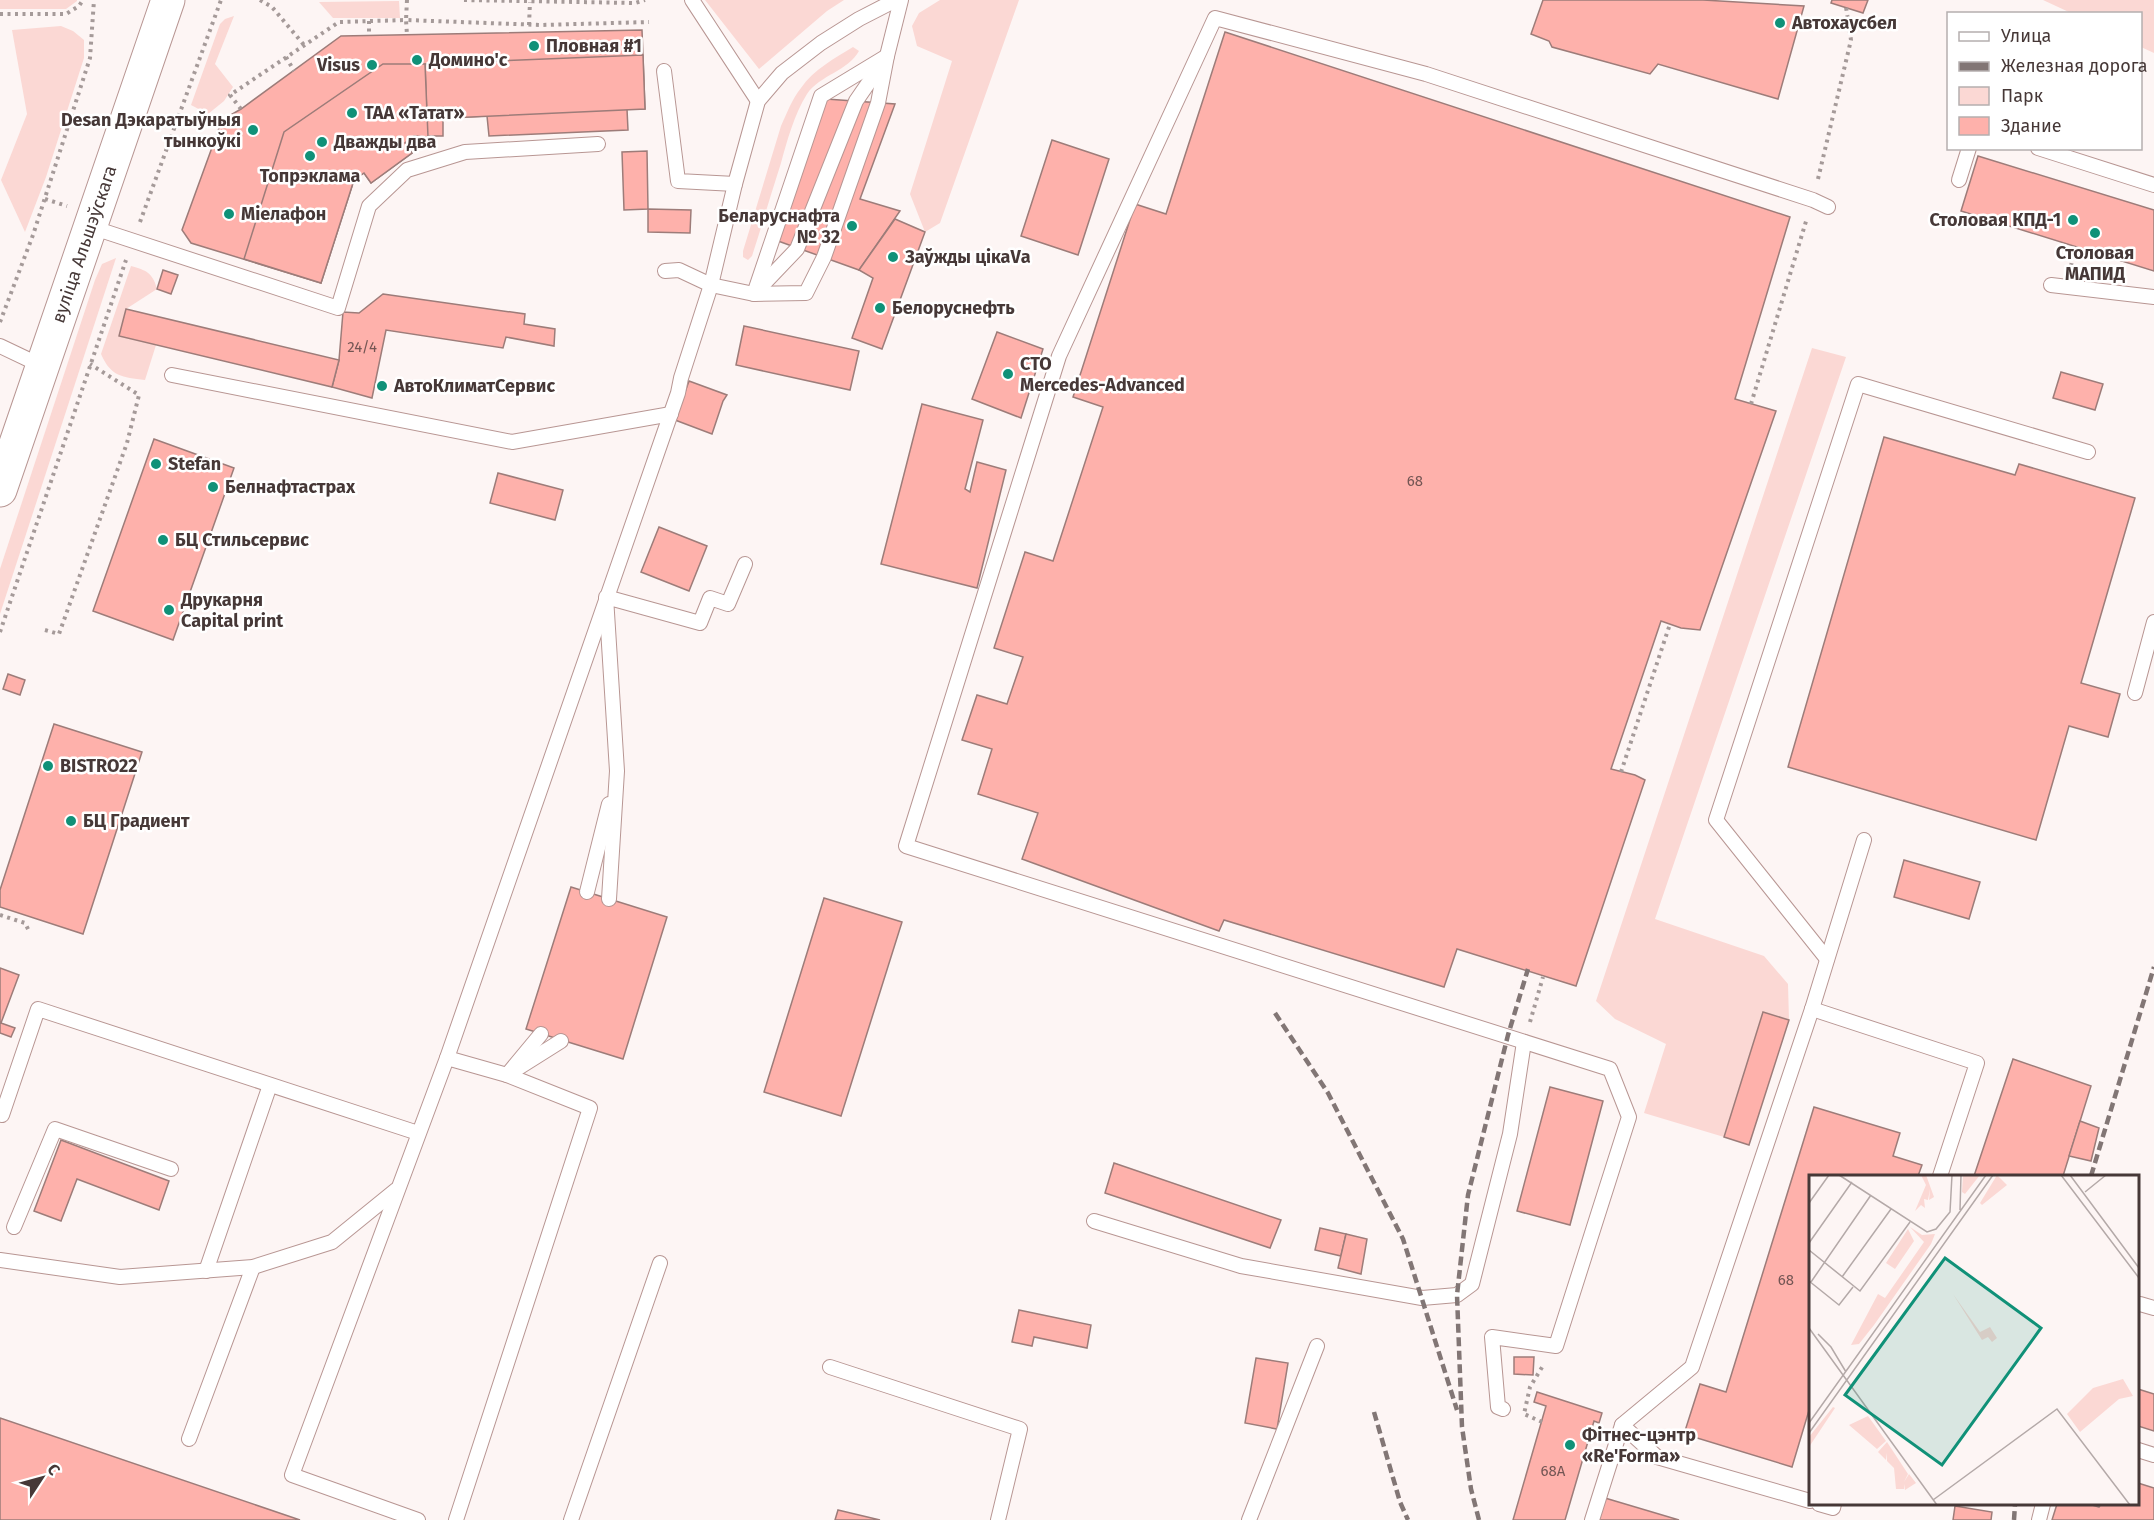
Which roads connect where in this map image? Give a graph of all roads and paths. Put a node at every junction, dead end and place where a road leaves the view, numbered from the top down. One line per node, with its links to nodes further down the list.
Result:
1 (83, 0): 13 (path)
2 (94, 0): 43 (path)
3 (168, 0): 34 (main road, вуліца Альшэўскага)
4 (220, 0): 35 (path)
5 (260, 0): 20 (path)
6 (407, 0): 14 (path)
7 (464, 0): 12 (path)
8 (645, 0): 12 (path)
9 (692, 0): 25 (lane)
10 (896, 0): 25 (lane)
11 (901, 0): 21 (lane)
12 (530, 2): 17 (path)
13 (0, 14)
14 (406, 20): 15 (path); 17 (path); 18 (path)
15 (369, 21): 19 (path); 20 (path)
16 (649, 22): 17 (path)
17 (529, 25)
18 (407, 35)
19 (369, 36)
20 (304, 45): 22 (path)
21 (886, 56): 41 (lane); 41 (lane); 41 (lane)
22 (286, 57): 23 (path); 26 (path)
23 (294, 71)
24 (664, 71): 31 (lane)
25 (758, 101): 31 (lane)
26 (241, 109)
27 (598, 144): 35 (lane)
28 (1968, 150): 30 (lane)
29 (2044, 150): 32 (lane)
30 (1959, 180)
31 (735, 184): 39 (lane)
32 (2154, 185)
33 (1828, 207): 70 (lane)
34 (91, 227): 35 (lane); 46 (main road, вуліца Альшэўскага)
35 (133, 241): 45 (path)
36 (2074, 247): 37 (path)
37 (2070, 266)
38 (665, 272): 39 (lane)
39 (711, 285): 41 (lane); 48 (lane)
40 (2051, 285): 42 (lane)
41 (754, 294)
42 (2154, 297)
43 (0, 322)
44 (0, 346): 46 (lane)
45 (90, 364): 55 (path); 56 (path)
46 (42, 366): 50 (main road, вуліца Альшэўскага)
47 (172, 375): 48 (lane)
48 (671, 414): 52 (lane)
49 (2088, 452): 65 (lane)
50 (0, 489)
51 (745, 564): 52 (lane)
52 (606, 597): 58 (lane); 71 (lane)
53 (2154, 622): 57 (lane)
54 (1670, 624): 59 (path)
55 (45, 630)
56 (0, 632)
57 (2134, 693)
58 (617, 771): 61 (lane); 62 (lane)
59 (1621, 772)
60 (1864, 840): 65 (lane)
61 (587, 892)
62 (609, 899)
63 (0, 915): 64 (path)
64 (29, 931)
65 (1827, 960): 67 (lane)
66 (1543, 977): 70 (path)
67 (1812, 1009): 77 (lane); 90 (lane)
68 (541, 1034): 72 (lane)
69 (561, 1041): 72 (lane)
70 (1524, 1042): 79 (lane); 86 (lane)
71 (447, 1058): 72 (lane); 75 (lane)
72 (507, 1075): 97 (lane)
73 (270, 1085): 74 (lane); 75 (lane); 84 (lane)
74 (2, 1115)
75 (418, 1133): 78 (lane)
76 (171, 1169): 80 (lane)
77 (1940, 1175)
78 (397, 1189): 83 (lane); 96 (lane)
79 (1094, 1221)
80 (14, 1227)
81 (0, 1260): 84 (lane)
82 (660, 1263): 98 (lane)
83 (253, 1267): 84 (lane); 91 (lane)
84 (206, 1271)
85 (1317, 1346): 100 (lane)
86 (1556, 1346): 88 (lane); 89 (path)
87 (830, 1367): 99 (lane)
88 (1503, 1409)
89 (1542, 1422)
90 (1622, 1425): 94 (lane); 101 (lane)
91 (189, 1440)
92 (2139, 1450): 93 (lane)
93 (2154, 1455)
94 (1809, 1501)
95 (2043, 1505): 102 (lane)
96 (418, 1520)
97 (456, 1520)
98 (571, 1520)
99 (998, 1520)
100 (1249, 1520)
101 (1592, 1520)
102 (2039, 1520)

